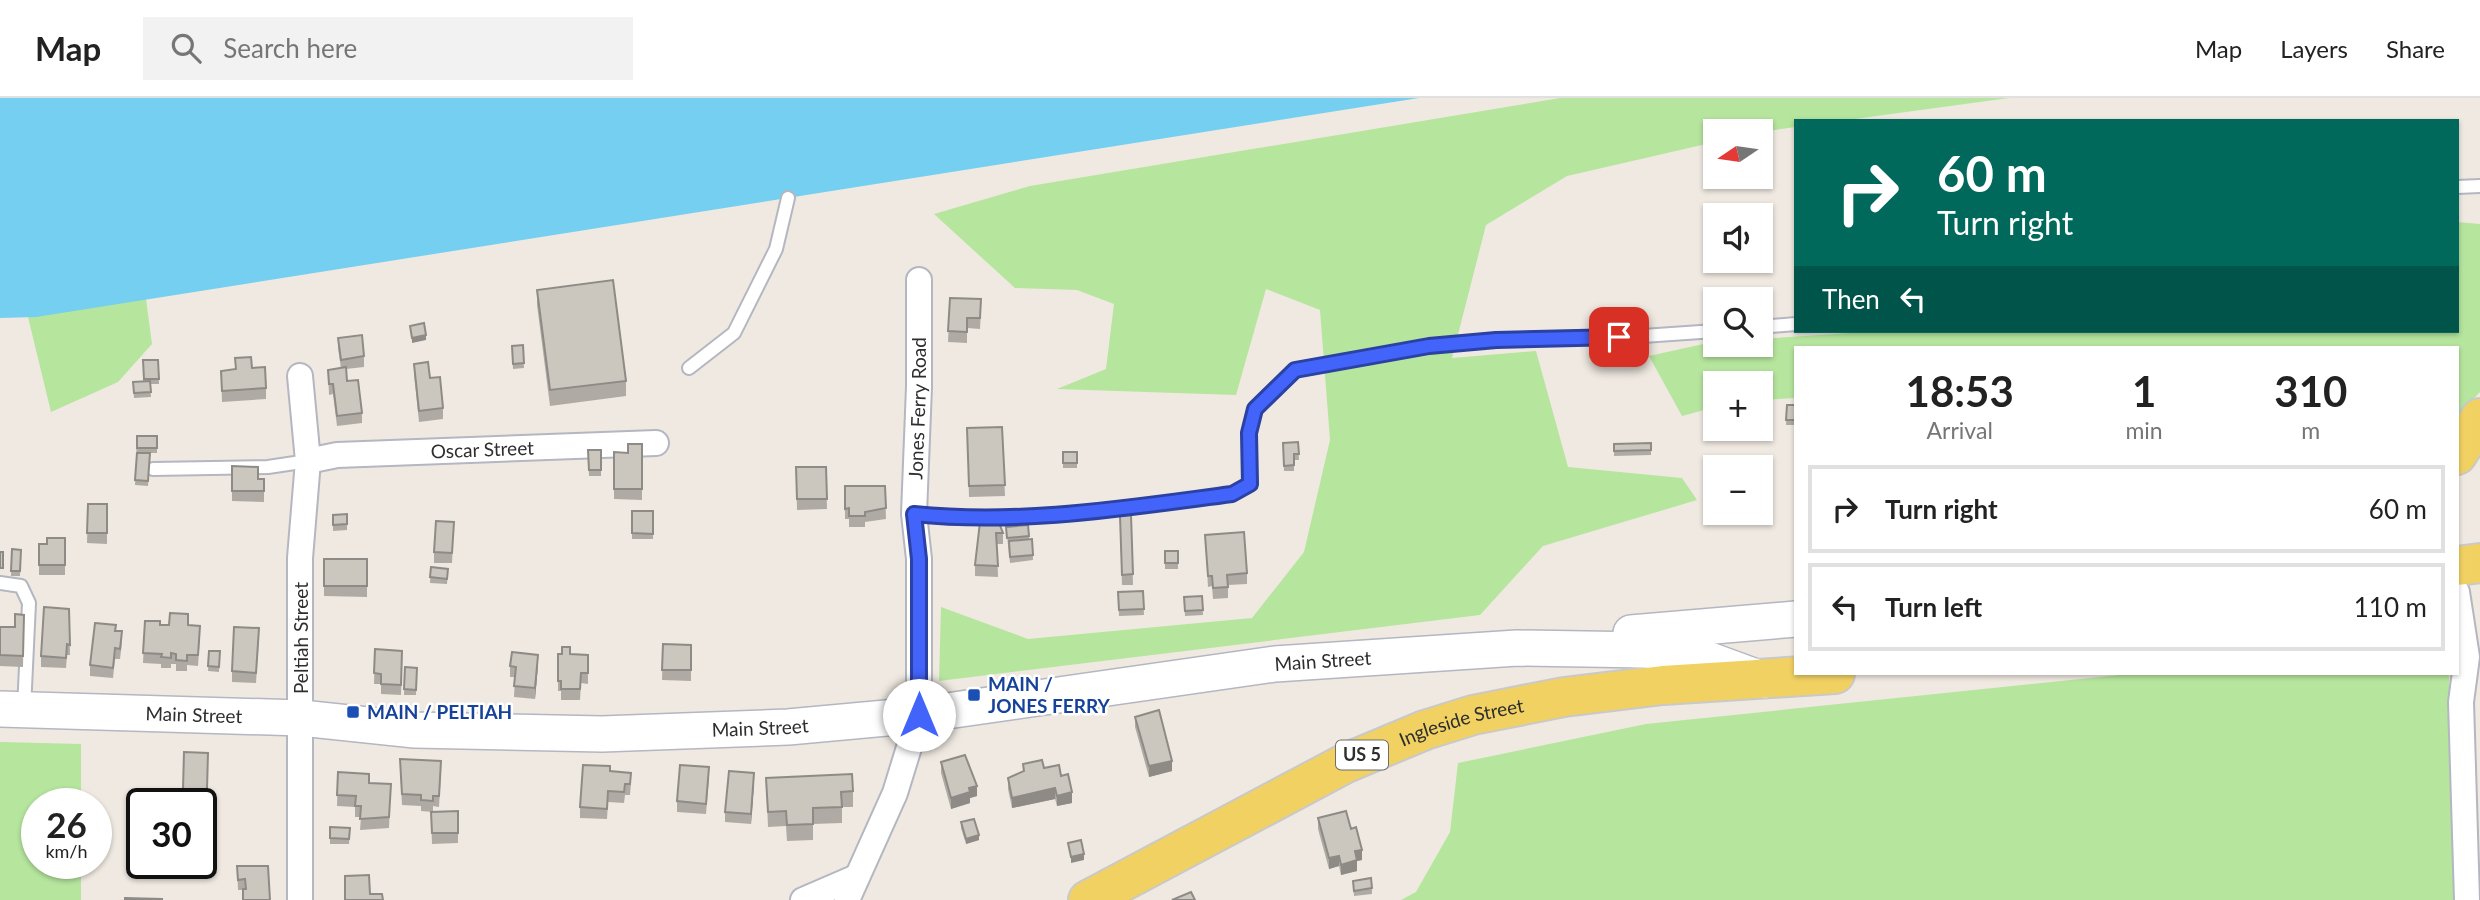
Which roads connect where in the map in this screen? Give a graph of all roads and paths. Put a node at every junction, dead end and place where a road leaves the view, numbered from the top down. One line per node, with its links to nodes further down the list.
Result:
1 (2480, 186): 2 (lane)
2 (2459, 187)
3 (788, 198): 8 (lane)
4 (919, 280): 15 (street, Jones Ferry Road)
5 (1794, 324): 6 (lane)
6 (1773, 326)
7 (1703, 332): 15 (lane)
8 (689, 368)
9 (300, 376): 13 (street, Peltiah Street)
10 (2480, 418): 12 (main road)
11 (656, 443): 13 (street, Oscar Street)
12 (2459, 452)
13 (307, 461): 14 (lane); 28 (street, Peltiah Street)
14 (153, 469)
15 (914, 514): 27 (street, Jones Ferry Road)
16 (2480, 563): 17 (main road)
17 (2459, 566)
18 (0, 583): 26 (lane)
19 (2480, 589): 20 (main road)
20 (2459, 592)
21 (2459, 605): 29 (street)
22 (1794, 618): 23 (main road, Main Street)
23 (1517, 648): 25 (main road, Main Street); 27 (main road, Main Street)
24 (1794, 670): 25 (main road, Ingleside Street / US 5)
25 (1749, 673): 33 (main road, Ingleside Street / US 5)
26 (12, 709): 28 (main road, Main Street)
27 (919, 715): 28 (main road, Main Street); 30 (street, Jones Ferry Road)
28 (301, 718): 31 (street, Peltiah Street)
29 (2473, 854): 34 (street)
30 (850, 889): 32 (street)
31 (300, 900)
32 (803, 900)
33 (1088, 900)
34 (2467, 900)

